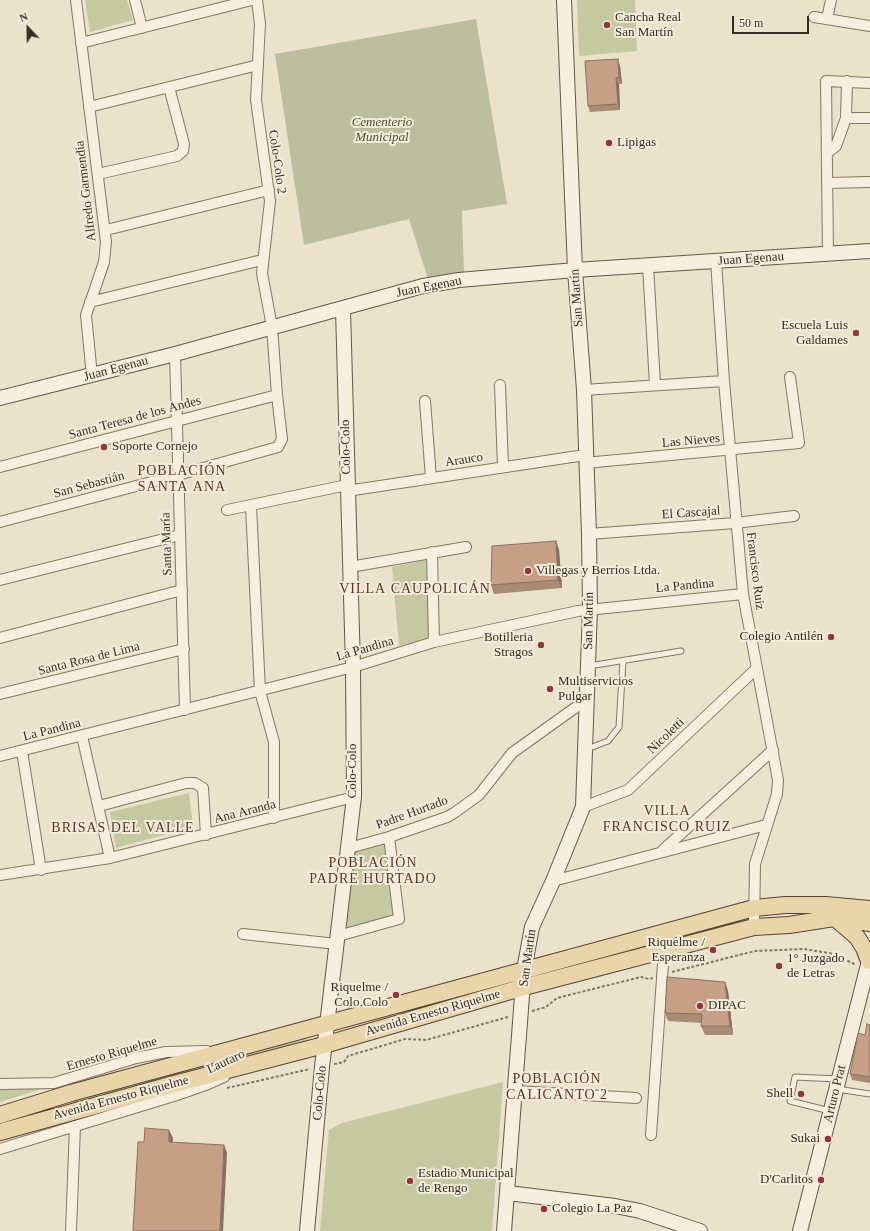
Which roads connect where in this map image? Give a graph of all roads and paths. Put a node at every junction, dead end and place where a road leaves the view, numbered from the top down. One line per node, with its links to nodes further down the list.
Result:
1 (76, 0): 11 (street, Alfredo Garmendia)
2 (135, 0): 10 (street)
3 (252, 0): 10 (street)
4 (257, 0): 12 (street, Colo-Colo 2)
5 (564, 0): 30 (main road, San Martín)
6 (830, 0): 8 (street)
7 (814, 17): 8 (street)
8 (827, 19): 9 (street)
9 (870, 26)
10 (142, 28): 11 (street)
11 (81, 43): 16 (street, Alfredo Garmendia)
12 (258, 65): 15 (street); 23 (street, Colo-Colo 2)
13 (847, 81): 14 (street); 17 (street); 19 (street)
14 (870, 82)
15 (169, 87): 16 (street); 20 (street)
16 (89, 107): 20 (street, Alfredo Garmendia)
17 (846, 118): 18 (street); 19 (street)
18 (870, 118)
19 (827, 152): 22 (street)
20 (98, 174): 24 (street, Alfredo Garmendia)
21 (870, 182): 22 (street)
22 (827, 183): 26 (street)
23 (269, 190): 24 (street); 27 (street, Colo-Colo 2)
24 (106, 230): 31 (street, Alfredo Garmendia)
25 (870, 251): 26 (main road, Juan Egenau)
26 (828, 253): 28 (main road, Juan Egenau)
27 (262, 260): 31 (street); 33 (street, Colo-Colo 2)
28 (716, 261): 29 (main road, Juan Egenau); 37 (street, Francisco Ruiz)
29 (648, 266): 30 (main road, Juan Egenau); 38 (street)
30 (575, 270): 32 (main road, Juan Egenau); 40 (main road, San Martín)
31 (90, 302): 35 (street, Alfredo Garmendia)
32 (343, 309): 33 (main road, Juan Egenau); 52 (main road, Colo-Colo)
33 (272, 327): 34 (main road, Juan Egenau); 41 (street, Colo-Colo 2)
34 (175, 354): 35 (main road, Juan Egenau); 44 (street, Santa María)
35 (92, 376): 42 (main road, Juan Egenau)
36 (790, 377): 46 (street, Las Nieves)
37 (724, 381): 38 (street); 46 (street, Francisco Ruiz)
38 (655, 384): 40 (street)
39 (500, 385): 49 (street)
40 (584, 390): 47 (main road, San Martín)
41 (277, 395): 44 (street, Santa Teresa de los Andes); 45 (street, Colo-Colo 2)
42 (0, 398)
43 (425, 401): 51 (street)
44 (177, 421): 48 (street, Santa Teresa de los Andes); 50 (street, Santa María)
45 (278, 447): 50 (street, San Sebastián)
46 (730, 450): 47 (street, Las Nieves); 57 (street, Francisco Ruiz)
47 (585, 459): 49 (street, Arauco); 58 (main road, San Martín)
48 (0, 467)
49 (503, 467): 51 (street, Arauco)
50 (178, 475): 56 (street, San Sebastián); 59 (street, Santa María)
51 (431, 478): 52 (street, Arauco)
52 (347, 488): 53 (street, Arauco); 62 (main road, Colo-Colo)
53 (251, 506): 54 (street, Arauco); 75 (street)
54 (227, 510)
55 (794, 516): 57 (street, El Cascajal)
56 (0, 522)
57 (735, 523): 58 (street, El Cascajal); 65 (street, Francisco Ruiz)
58 (589, 534): 66 (main road, San Martín)
59 (180, 535): 63 (street); 64 (street, Santa María)
60 (466, 547): 61 (street)
61 (432, 552): 62 (street); 68 (street)
62 (350, 567): 73 (main road, Colo-Colo)
63 (0, 580)
64 (182, 590): 67 (street); 69 (street, Santa María)
65 (743, 594): 66 (street, La Pandina); 74 (street, Francisco Ruiz)
66 (590, 608): 68 (street, La Pandina); 72 (main road, San Martín)
67 (0, 638)
68 (434, 642): 73 (street, La Pandina)
69 (184, 649): 76 (street, Santa Rosa de Lima); 78 (street, Santa María)
70 (681, 651): 71 (lane)
71 (623, 661): 72 (lane); 80 (lane)
72 (588, 666): 77 (main road, San Martín)
73 (353, 667): 75 (street, La Pandina); 84 (main road, Colo-Colo)
74 (757, 668): 81 (street, Francisco Ruiz); 86 (street, Nicoletti)
75 (260, 691): 78 (street, La Pandina); 87 (street)
76 (0, 694)
77 (586, 700): 80 (main road, San Martín); 90 (street, Padre Hurtado)
78 (185, 710): 79 (street, La Pandina)
79 (82, 736): 82 (street, La Pandina); 85 (street)
80 (585, 750): 86 (main road, San Martín)
81 (773, 750): 88 (street, Francisco Ruiz); 92 (street)
82 (22, 751): 83 (street, La Pandina); 94 (street)
83 (0, 756)
84 (354, 797): 87 (street, Ana Aranda); 91 (main road, Colo-Colo)
85 (99, 806): 89 (street); 93 (street)
86 (583, 807): 96 (main road, San Martín)
87 (274, 818): 89 (street, Ana Aranda)
88 (766, 825): 92 (street); 99 (street, Francisco Ruiz)
89 (206, 835): 93 (street, Ana Aranda)
90 (389, 837): 91 (street, Padre Hurtado); 105 (street)
91 (349, 848): 105 (main road, Colo-Colo)
92 (661, 852): 96 (street)
93 (110, 858): 94 (street, Ana Aranda)
94 (41, 870): 95 (street, Ana Aranda)
95 (0, 876)
96 (553, 881): 108 (main road, San Martín)
97 (870, 900): 98 (main road)
98 (845, 905): 99 (main road, Avenida Ernesto Riquelme); 100 (main road, Avenida Ernesto Riquelme)
99 (754, 908): 103 (street, Francisco Ruiz); 108 (main road, Avenida Ernesto Riquelme)
100 (870, 909)
101 (834, 918): 102 (main road, Avenida Ernesto Riquelme); 103 (main road, Avenida Ernesto Riquelme); 107 (main road)
102 (870, 923)
103 (754, 927): 106 (main road, Avenida Ernesto Riquelme)
104 (243, 934): 105 (street)
105 (337, 940): 112 (main road, Colo-Colo)
106 (664, 950): 109 (street); 110 (main road, Avenida Ernesto Riquelme)
107 (868, 962): 109 (path); 118 (main road, Arturo Prat)
108 (524, 970): 110 (main road, San Martín); 112 (main road, Avenida Ernesto Riquelme)
109 (662, 975): 111 (path); 127 (street)
110 (524, 987): 111 (main road, San Martín); 113 (main road, Avenida Ernesto Riquelme)
111 (521, 1013): 116 (path); 120 (main road, San Martín)
112 (327, 1024): 113 (main road, Colo-Colo); 114 (main road, Avenida Ernesto Riquelme)
113 (324, 1044): 115 (main road, Avenida Ernesto Riquelme); 116 (main road, Colo-Colo)
114 (231, 1050): 117 (street, Ernesto Riquelme); 124 (main road, Avenida Ernesto Riquelme)
115 (256, 1062): 125 (street, Lautaro); 126 (main road, Avenida Ernesto Riquelme)
116 (322, 1067): 119 (path); 131 (main road, Colo-Colo)
117 (0, 1084)
118 (838, 1084): 121 (lane); 123 (main road, Arturo Prat); 123 (lane)
119 (224, 1088)
120 (516, 1091): 122 (street); 129 (main road, San Martín)
121 (870, 1094)
122 (636, 1098)
123 (831, 1111): 134 (main road, Arturo Prat)
124 (0, 1115)
125 (75, 1126): 128 (street, Lautaro); 130 (street)
126 (0, 1132)
127 (651, 1135)
128 (0, 1149)
129 (508, 1193): 132 (main road, San Martín); 133 (main road)
130 (71, 1231)
131 (307, 1231)
132 (504, 1231)
133 (700, 1231)
134 (800, 1231)

